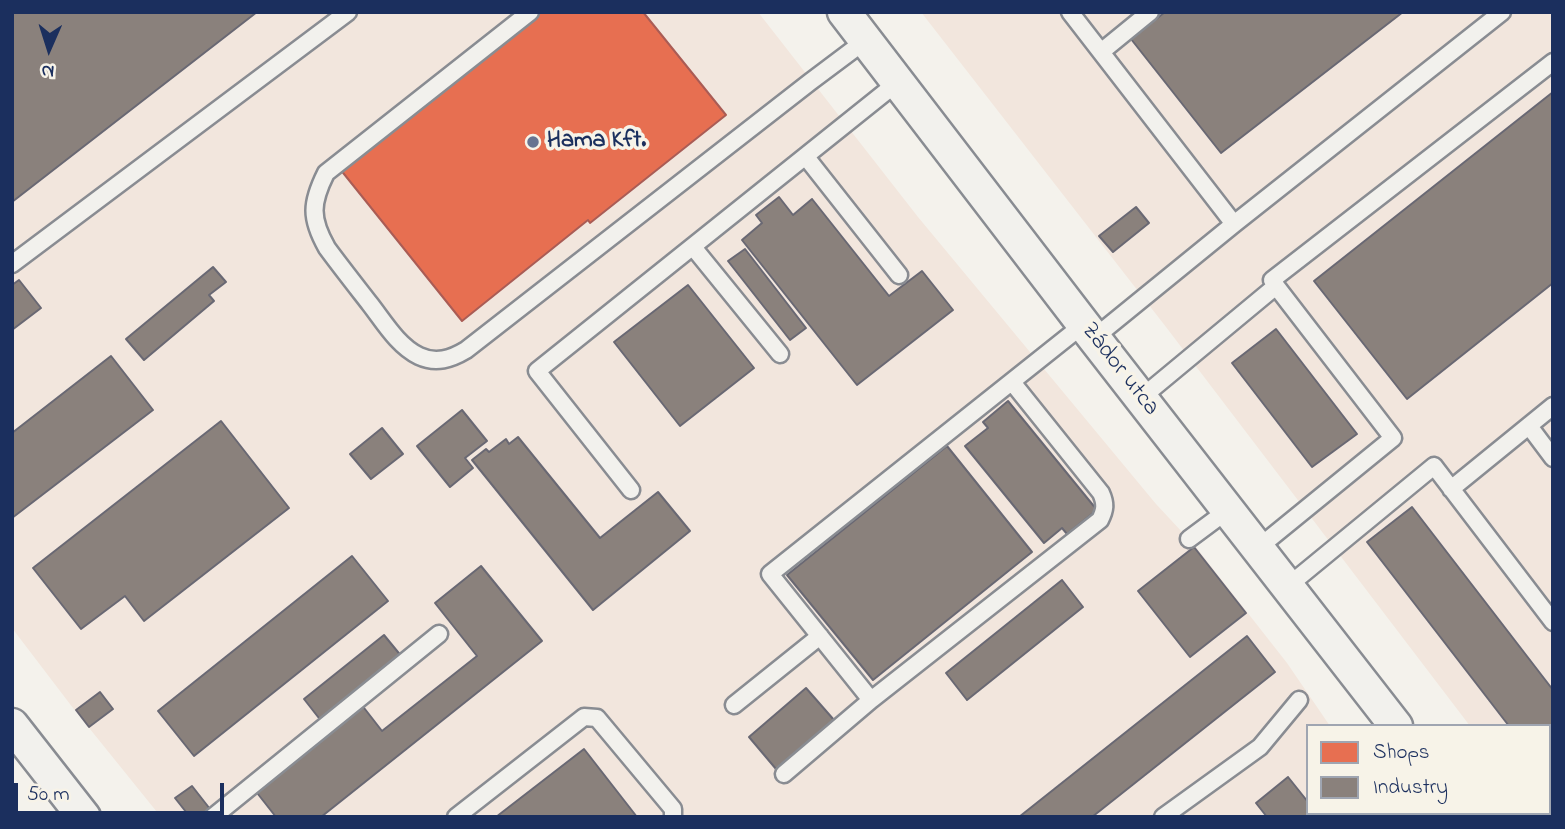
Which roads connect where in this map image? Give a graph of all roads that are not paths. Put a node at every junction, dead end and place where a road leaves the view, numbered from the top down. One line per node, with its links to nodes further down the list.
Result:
1 (348, 12): 14 (lane)
2 (530, 12): 7 (lane)
3 (845, 12): 7 (street, Zádor utca)
4 (1070, 12): 8 (lane)
5 (1150, 12): 8 (lane)
6 (1502, 12): 12 (lane)
7 (866, 40): 10 (street, Zádor utca)
8 (1101, 52): 12 (lane)
9 (1553, 62): 16 (lane)
10 (898, 82): 11 (lane); 17 (street, Zádor utca)
11 (806, 157): 13 (lane); 15 (lane)
12 (1234, 224): 17 (lane)
13 (693, 247): 18 (lane); 25 (lane)
14 (12, 264)
15 (899, 275)
16 (1276, 286): 20 (lane); 28 (lane)
17 (1089, 331): 19 (lane); 20 (street, Zádor utca)
18 (780, 354)
19 (1012, 382): 32 (lane); 33 (lane)
20 (1141, 398): 26 (street, Zádor utca)
21 (1553, 406): 22 (lane)
22 (1529, 426): 23 (lane); 24 (lane)
23 (1553, 458)
24 (1451, 489): 29 (lane); 30 (lane)
25 (631, 490)
26 (1228, 510): 27 (lane); 28 (street, Zádor utca)
27 (1189, 539)
28 (1258, 548): 29 (street, Zádor utca)
29 (1288, 586): 36 (street, Zádor utca)
30 (1552, 619)
31 (439, 634): 40 (lane)
32 (820, 636): 33 (lane); 35 (lane)
33 (871, 700): 38 (lane)
34 (1299, 700): 43 (lane)
35 (734, 705)
36 (1394, 724)
37 (12, 725): 39 (street)
38 (784, 774)
39 (84, 817)
40 (213, 817)
41 (456, 817): 42 (lane)
42 (673, 817)
43 (1163, 817)

